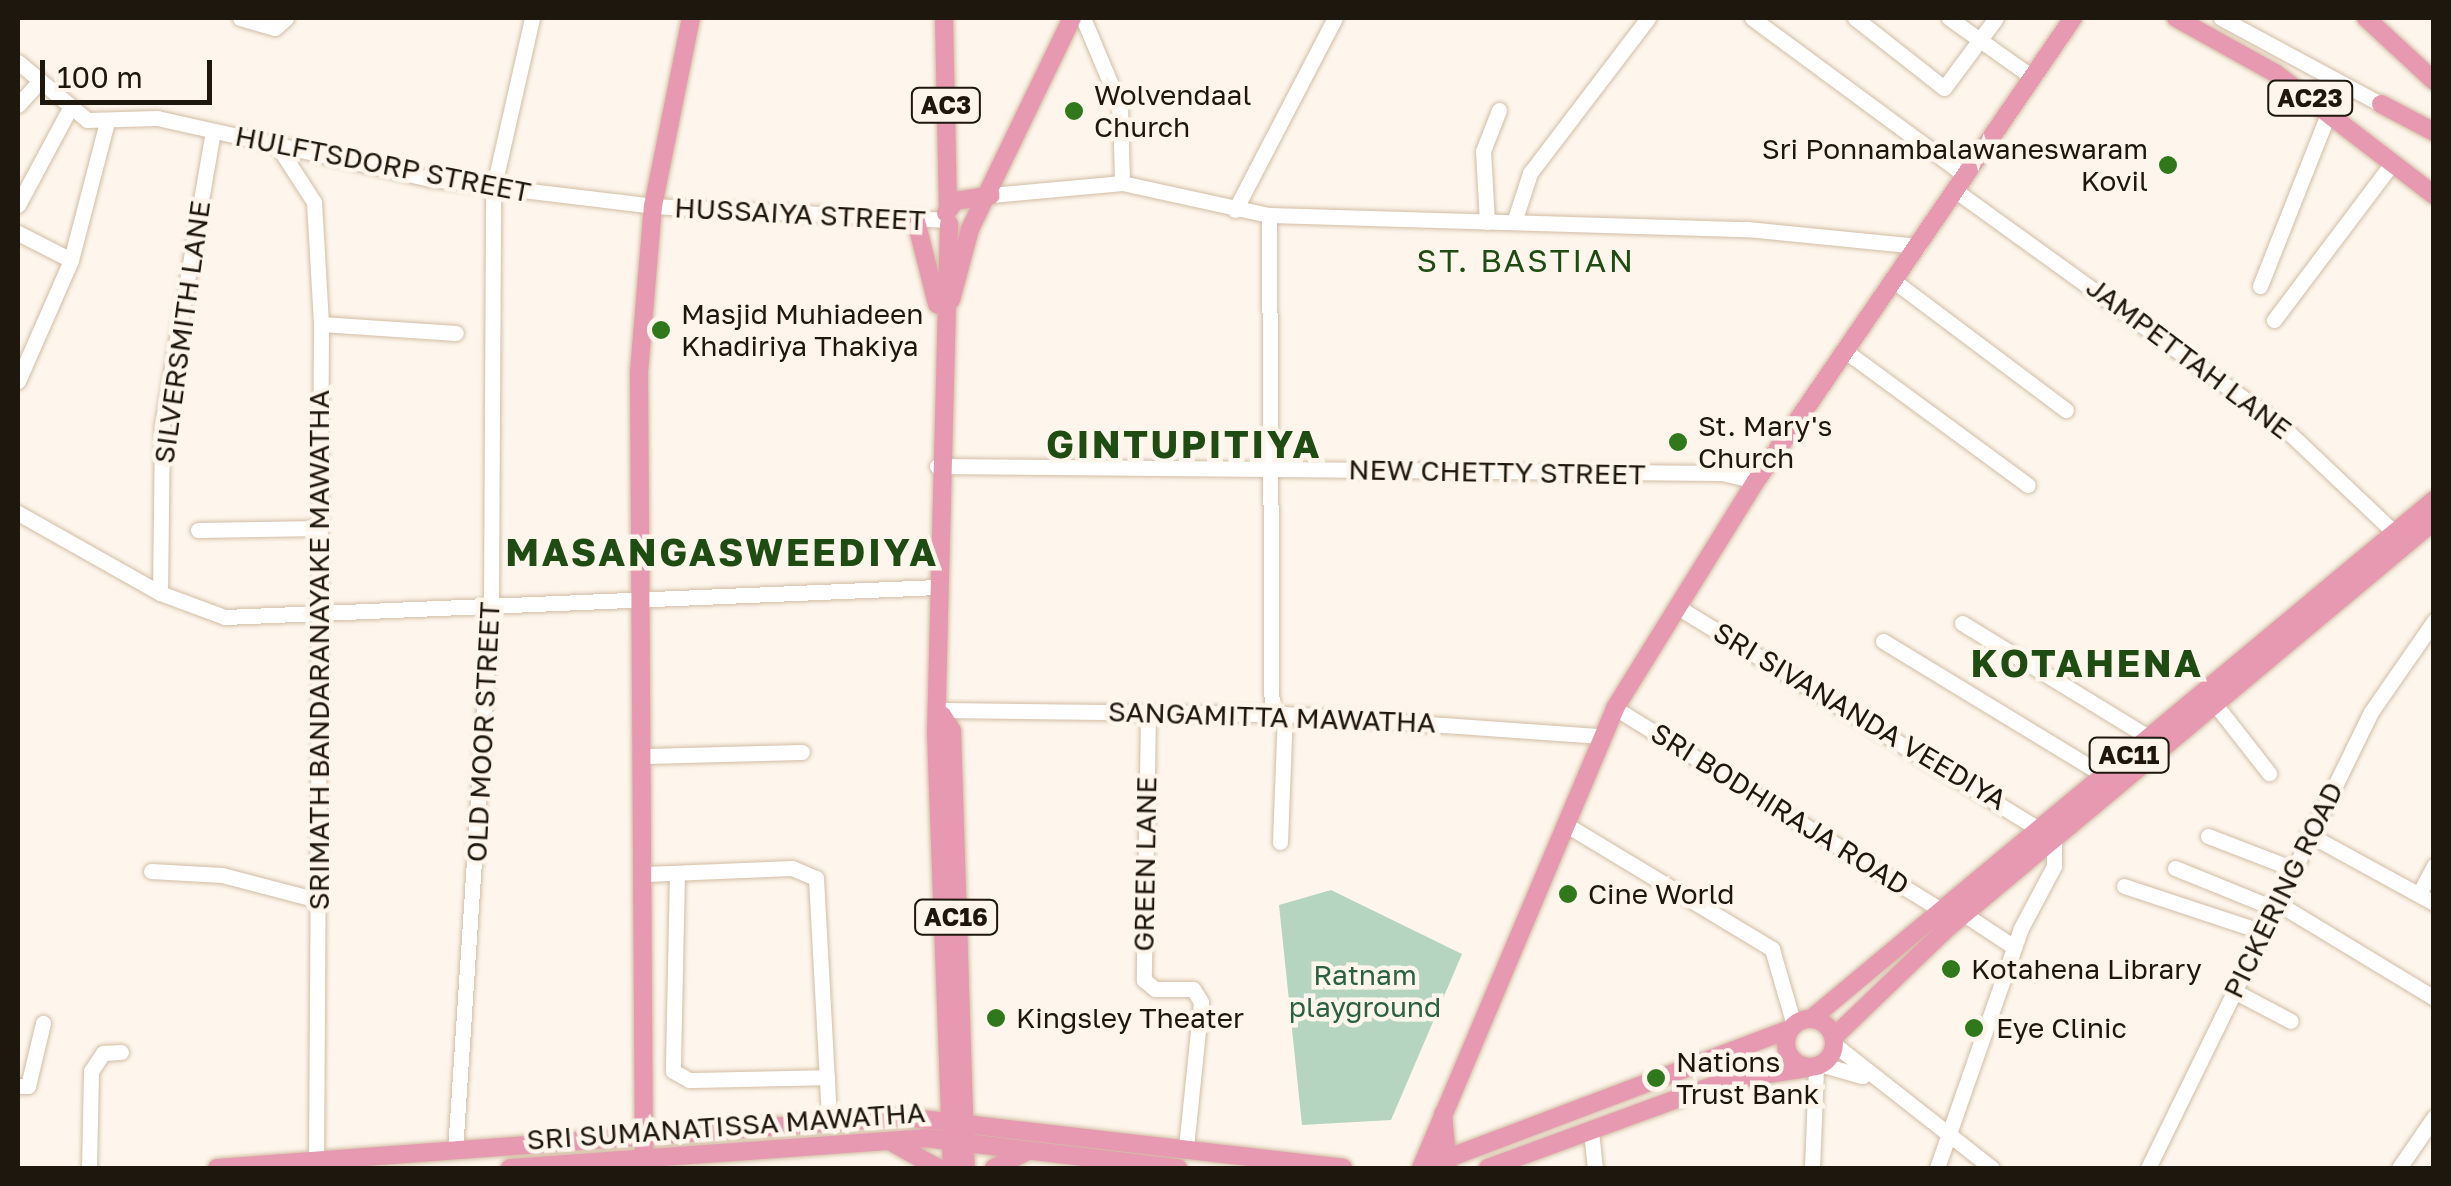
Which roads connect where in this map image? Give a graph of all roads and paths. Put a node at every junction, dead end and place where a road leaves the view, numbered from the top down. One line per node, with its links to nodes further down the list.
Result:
1 (240, 18): 2 (street)
2 (286, 18)
3 (532, 18): 35 (street, OLD MOOR STREET)
4 (691, 18): 39 (main road)
5 (944, 18): 43 (main road, AC3)
6 (1072, 18): 37 (main road)
7 (1083, 18): 33 (street)
8 (1336, 18): 40 (street)
9 (1648, 18): 46 (street)
10 (1752, 18): 34 (street, JAMPETTAH LANE)
11 (1855, 18): 18 (street)
12 (1949, 18): 18 (street)
13 (1996, 18): 18 (street)
14 (2072, 18): 20 (main road)
15 (2176, 18): 27 (main road, AC23)
16 (2222, 18): 23 (street)
17 (2366, 18): 21 (main road)
18 (1980, 41): 20 (street)
19 (18, 62): 22 (street, HULFTSDORP STREET)
20 (2032, 77): 34 (main road)
21 (2434, 81)
22 (37, 84): 24 (street); 25 (street, HULFTSDORP STREET)
23 (2381, 104): 30 (main road)
24 (18, 105)
25 (69, 110): 28 (street, HULFTSDORP STREET); 38 (street)
26 (1499, 110): 45 (street)
27 (2330, 112): 32 (main road, AC23); 51 (street)
28 (106, 122): 29 (street, HULFTSDORP STREET); 49 (street)
29 (214, 131): 31 (street, HULFTSDORP STREET); 70 (street, SILVERSMITH LANE)
30 (2434, 132)
31 (281, 151): 35 (street, HULFTSDORP STREET); 53 (street, SRIMATH BANDARANAYAKE MAWATHA)
32 (2393, 162): 36 (main road, AC23); 52 (street)
33 (1122, 183): 37 (street); 40 (street)
34 (1961, 184): 48 (main road); 68 (street, JAMPETTAH LANE)
35 (493, 190): 39 (street, HULFTSDORP STREET); 72 (street, OLD MOOR STREET)
36 (2434, 194)
37 (992, 195): 42 (main road)
38 (18, 205)
39 (652, 206): 44 (street, HUSSAIYA STREET); 71 (main road)
40 (1235, 210): 41 (street)
41 (1268, 215): 45 (street); 60 (street)
42 (973, 216): 43 (main road); 43 (main road); 54 (main road, AC16)
43 (948, 217): 44 (street, HUSSAIYA STREET); 54 (main road, AC16)
44 (916, 221): 54 (main road)
45 (1487, 222): 46 (street)
46 (1514, 222): 48 (street)
47 (18, 233): 49 (street)
48 (1918, 246): 50 (main road)
49 (71, 260): 57 (street)
50 (1894, 280): 56 (main road); 58 (street)
51 (2260, 286)
52 (2274, 320)
53 (320, 324): 55 (street); 66 (street, SRIMATH BANDARANAYAKE MAWATHA)
54 (943, 329): 59 (main road, AC16)
55 (456, 333)
56 (1844, 350): 61 (main road); 62 (street)
57 (18, 380)
58 (2066, 410)
59 (937, 466): 60 (street, NEW CHETTY STREET); 69 (main road, AC16)
60 (1274, 469): 61 (street, NEW CHETTY STREET); 82 (street)
61 (1756, 481): 73 (main road)
62 (2028, 484)
63 (2434, 500): 68 (main road, AC11)
64 (18, 513): 70 (street)
65 (2434, 522): 68 (main road, AC11)
66 (320, 528): 67 (street); 74 (street, SRIMATH BANDARANAYAKE MAWATHA)
67 (198, 530)
68 (2401, 538): 78 (main road, AC11); 84 (main road, AC11)
69 (939, 587): 71 (street); 81 (main road, AC16)
70 (160, 593): 74 (street)
71 (645, 594): 72 (street); 86 (main road)
72 (491, 600): 74 (street); 132 (street, OLD MOOR STREET)
73 (1676, 606): 79 (main road); 90 (street, SRI SIVANANDA VEEDIYA)
74 (319, 615): 102 (street, SRIMATH BANDARANAYAKE MAWATHA)
75 (2434, 621): 91 (street, PICKERING ROAD)
76 (1962, 623): 84 (street)
77 (1883, 641): 88 (street)
78 (2215, 704): 87 (street); 90 (main road, AC11)
79 (1615, 708): 83 (main road); 105 (street, SRI BODHIRAJA ROAD)
80 (1148, 712): 81 (street, SANGAMITTA MAWATHA); 82 (street, SANGAMITTA MAWATHA); 130 (street, GREEN LANE)
81 (942, 713): 122 (main road, AC16)
82 (1278, 714): 83 (street, SANGAMITTA MAWATHA); 93 (street)
83 (1601, 736): 89 (main road)
84 (2150, 738): 88 (main road, AC11)
85 (802, 752): 86 (street)
86 (646, 756): 99 (main road)
87 (2269, 772)
88 (2105, 776): 90 (main road, AC11)
89 (1565, 824): 113 (street); 120 (main road)
90 (2049, 833): 105 (main road, AC11); 106 (main road, AC11); 108 (street)
91 (2308, 834): 96 (street, PICKERING ROAD); 101 (street)
92 (2208, 836): 96 (street)
93 (1280, 842)
94 (2434, 866): 101 (street)
95 (2175, 868): 104 (street)
96 (2291, 868): 104 (street, PICKERING ROAD)
97 (151, 871): 102 (street)
98 (677, 873): 99 (street); 117 (street); 117 (street)
99 (646, 874): 126 (main road)
100 (2124, 886): 107 (street)
101 (2418, 894): 103 (street)
102 (318, 900): 133 (street, SRIMATH BANDARANAYAKE MAWATHA)
103 (2434, 903)
104 (2273, 904): 107 (street, PICKERING ROAD); 110 (street)
105 (1944, 912): 113 (main road, AC11)
106 (1964, 914): 108 (street); 114 (main road, AC11)
107 (2260, 931): 109 (street, PICKERING ROAD)
108 (2014, 947): 129 (street)
109 (2234, 992): 111 (street); 152 (street, PICKERING ROAD)
110 (2434, 998)
111 (2292, 1022)
112 (44, 1024): 119 (street)
113 (1798, 1024): 114 (main road); 116 (main road); 136 (main road, AC11)
114 (1834, 1041): 116 (main road); 118 (street)
115 (121, 1052): 137 (street)
116 (1815, 1066): 118 (street); 124 (main road); 149 (street)
117 (826, 1077): 123 (street)
118 (1866, 1078): 129 (street)
119 (18, 1086)
120 (1444, 1113): 136 (main road); 146 (main road)
121 (2434, 1118): 153 (street)
122 (952, 1120): 123 (main road); 125 (main road); 128 (main road)
123 (829, 1121): 126 (main road)
124 (1591, 1132): 147 (main road); 148 (street)
125 (1065, 1133): 130 (main road); 134 (main road)
126 (644, 1137): 132 (main road); 135 (main road)
127 (884, 1139): 128 (main road, SRI SUMANATISSA MAWATHA); 135 (main road, SRI SUMANATISSA MAWATHA); 140 (main road)
128 (954, 1140): 131 (main road, SRI SUMANATISSA MAWATHA); 141 (main road); 142 (main road)
129 (1950, 1140): 150 (street); 151 (street)
130 (1186, 1148): 145 (main road)
131 (1036, 1150): 134 (main road, SRI SUMANATISSA MAWATHA); 143 (main road)
132 (455, 1151): 133 (main road)
133 (316, 1161): 138 (main road)
134 (1064, 1161): 144 (main road, SRI SUMANATISSA MAWATHA)
135 (644, 1164): 139 (main road, SRI SUMANATISSA MAWATHA)
136 (1447, 1166): 146 (main road, AC11)
137 (89, 1168)
138 (217, 1168)
139 (510, 1168)
140 (938, 1168)
141 (952, 1168)
142 (966, 1168)
143 (994, 1168)
144 (1178, 1168)
145 (1343, 1168)
146 (1421, 1168)
147 (1488, 1168)
148 (1595, 1168)
149 (1812, 1168)
150 (1938, 1168)
151 (1992, 1168)
152 (2148, 1168)
153 (2399, 1168)

